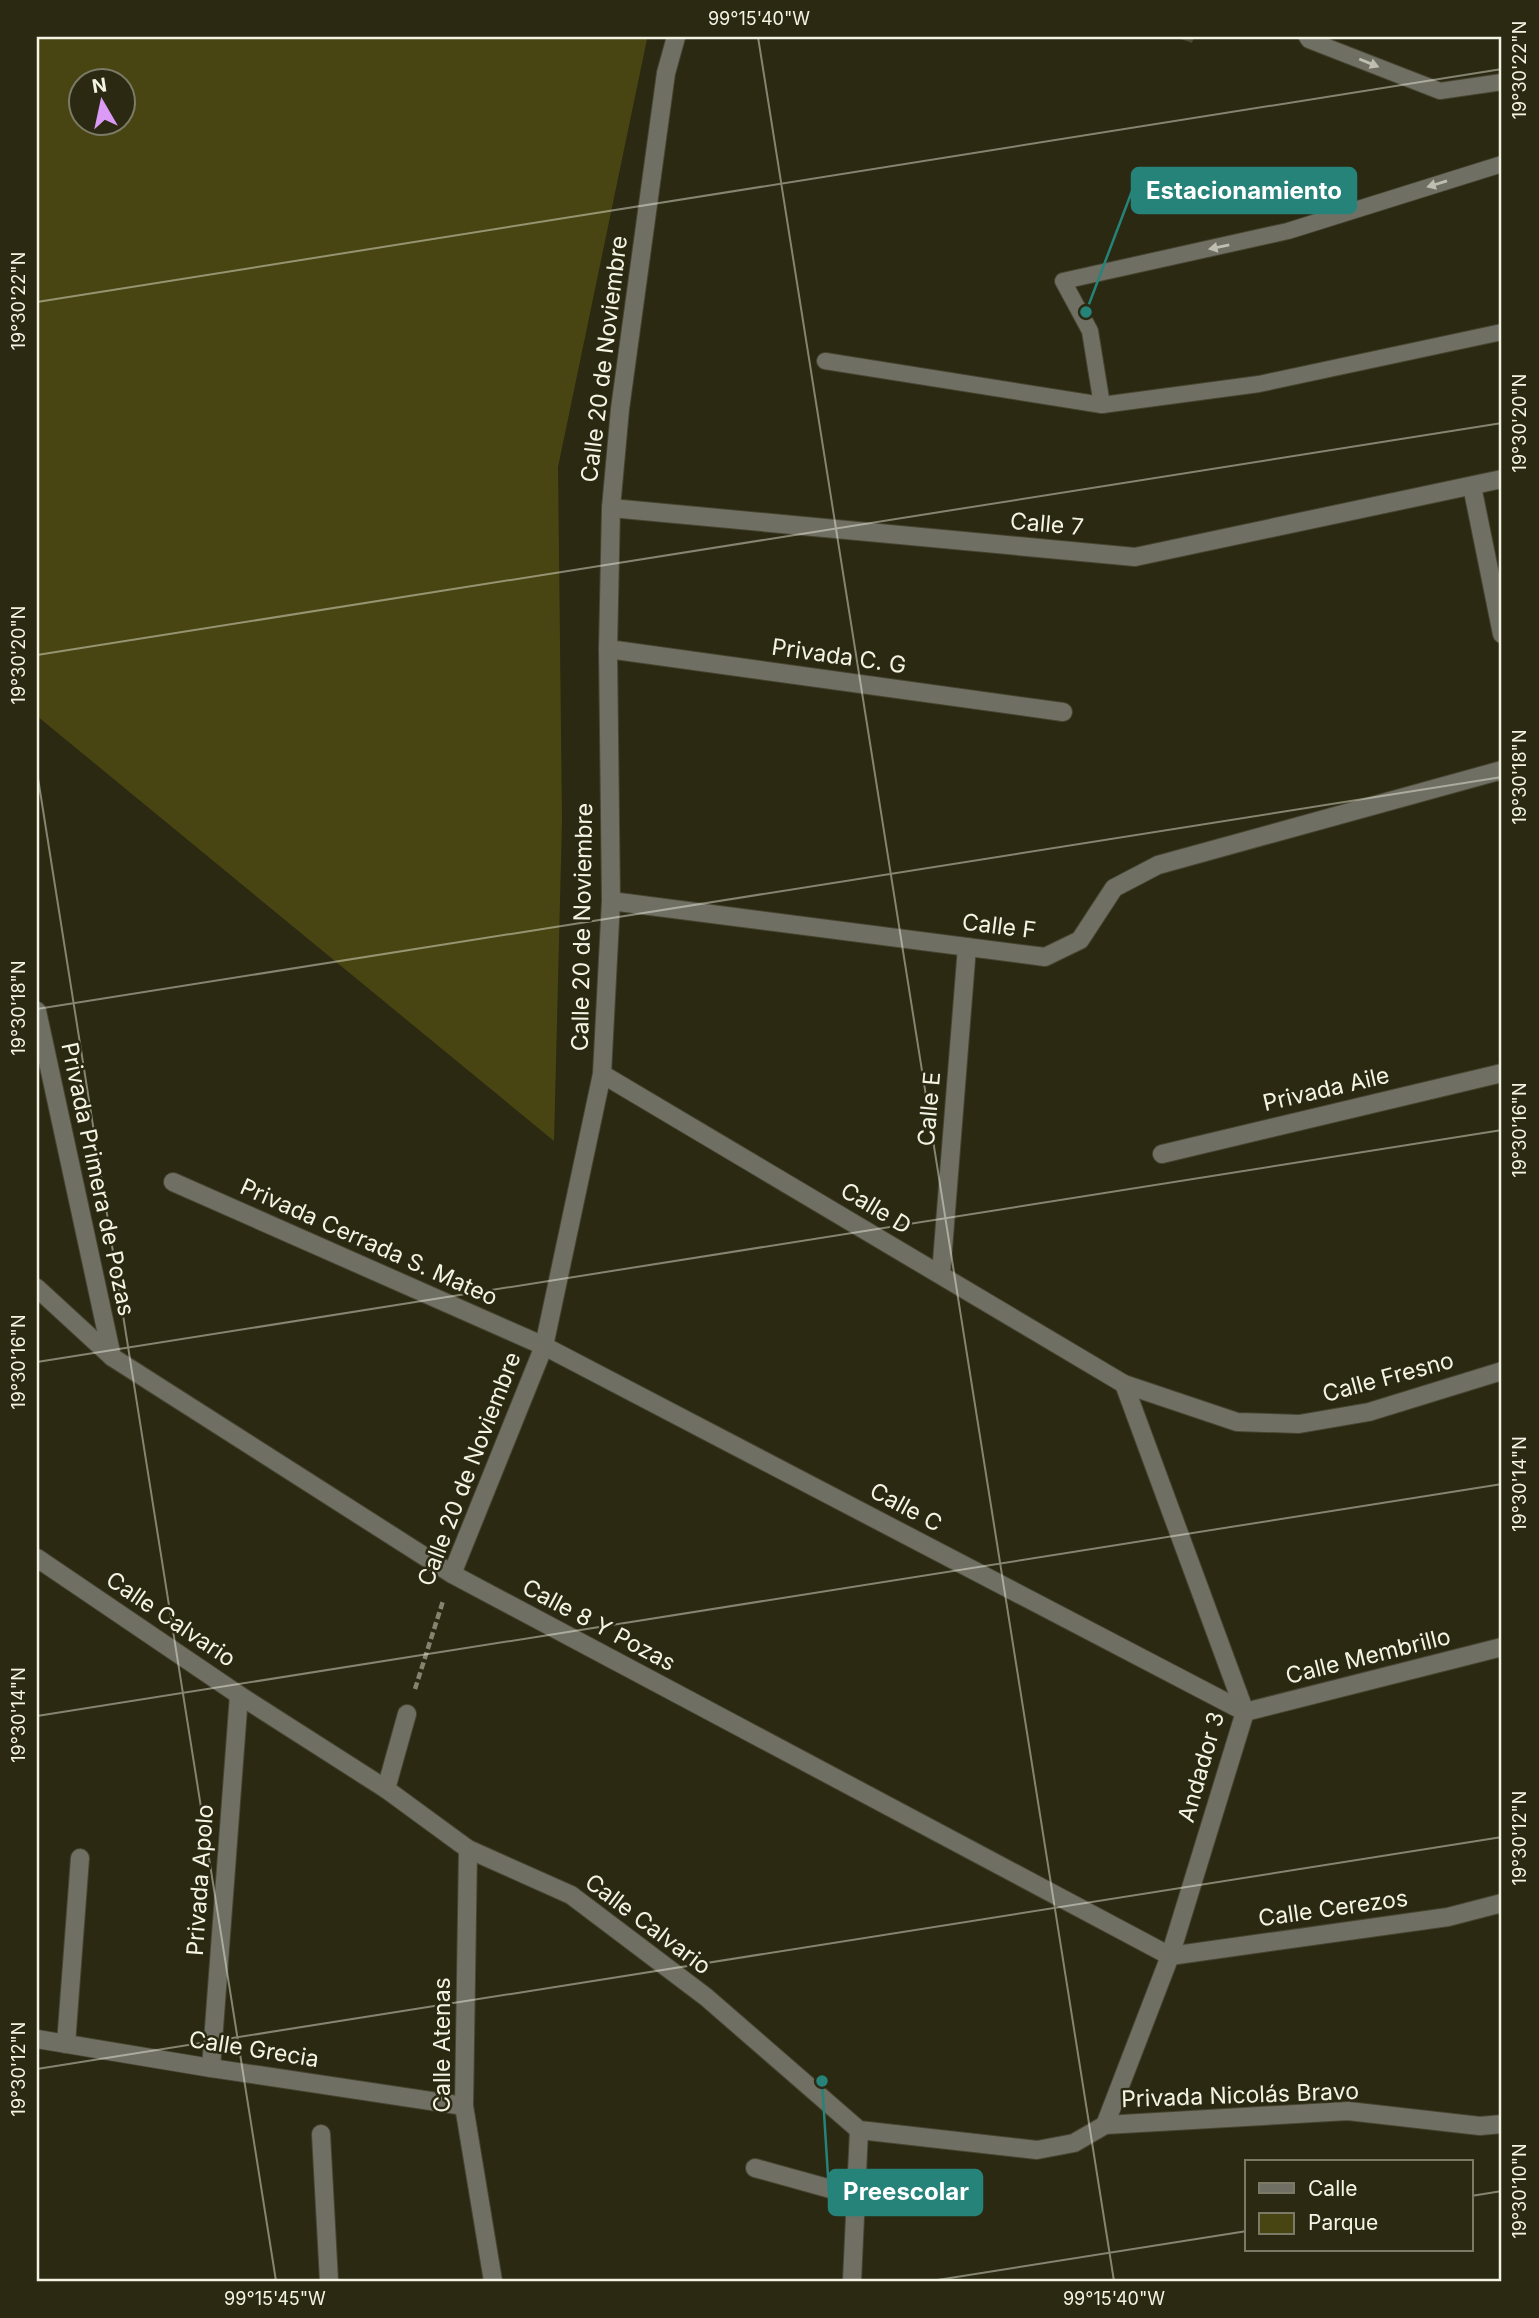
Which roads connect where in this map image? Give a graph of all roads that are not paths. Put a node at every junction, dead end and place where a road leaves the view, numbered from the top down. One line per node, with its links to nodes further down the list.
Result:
1 (676, 37): 10 (street, Calle 20 de Noviembre)
2 (1307, 37): 3 (lane, one-way to 3)
3 (1502, 82)
4 (1502, 164): 7 (lane, one-way to 7)
5 (1502, 332): 7 (lane)
6 (825, 361): 7 (lane)
7 (1102, 405)
8 (1502, 479): 9 (street, Calle 7)
9 (1472, 486): 10 (street, Calle 7); 11 (street)
10 (611, 508): 12 (street, Calle 20 de Noviembre)
11 (1502, 634)
12 (608, 649): 13 (street, Privada C. G); 15 (street, Calle 20 de Noviembre)
13 (1063, 712)
14 (1502, 770): 16 (street, Calle F)
15 (611, 901): 16 (street, Calle F); 19 (street, Calle 20 de Noviembre)
16 (967, 947): 22 (street, Calle E)
17 (37, 1011): 25 (street, Privada Primera de Pozas)
18 (1502, 1073): 20 (street, Privada Aile)
19 (602, 1074): 22 (street, Calle D); 24 (street, Calle 20 de Noviembre)
20 (1162, 1154)
21 (173, 1182): 24 (street, Privada Cerrada S. Mateo)
22 (941, 1274): 27 (street, Calle D)
23 (37, 1288): 25 (street, Calle 8 Y Pozas)
24 (544, 1346): 29 (street, Calle 20 de Noviembre); 32 (street, Calle C)
25 (112, 1357): 29 (street, Calle 8 Y Pozas)
26 (1502, 1371): 27 (street, Calle Fresno)
27 (1125, 1384): 32 (street, Andador 3)
28 (37, 1558): 31 (street, Calle Calvario)
29 (452, 1574): 38 (street, Calle 8 Y Pozas)
30 (1502, 1647): 32 (street, Calle Membrillo)
31 (239, 1695): 34 (street, Calle Calvario); 41 (street, Privada Apolo)
32 (1245, 1712): 38 (street, Andador 3)
33 (407, 1714): 34 (street)
34 (386, 1789): 35 (street, Calle Calvario)
35 (468, 1849): 42 (street, Calle Atenas); 45 (street, Calle Calvario)
36 (80, 1858): 40 (street)
37 (1502, 1903): 38 (street, Calle Cerezos)
38 (1170, 1956): 44 (street, Andador 3)
39 (37, 2039): 40 (street, Calle Grecia)
40 (66, 2044): 41 (street, Calle Grecia)
41 (211, 2068): 42 (street, Calle Grecia)
42 (464, 2106): 50 (street, Calle Atenas)
43 (1502, 2124): 44 (street, Privada Nicolás Bravo)
44 (1105, 2125): 45 (street)
45 (859, 2130): 48 (street)
46 (321, 2134): 49 (street)
47 (755, 2168): 48 (street)
48 (856, 2196): 51 (street)
49 (328, 2281)
50 (493, 2281)
51 (852, 2281)

